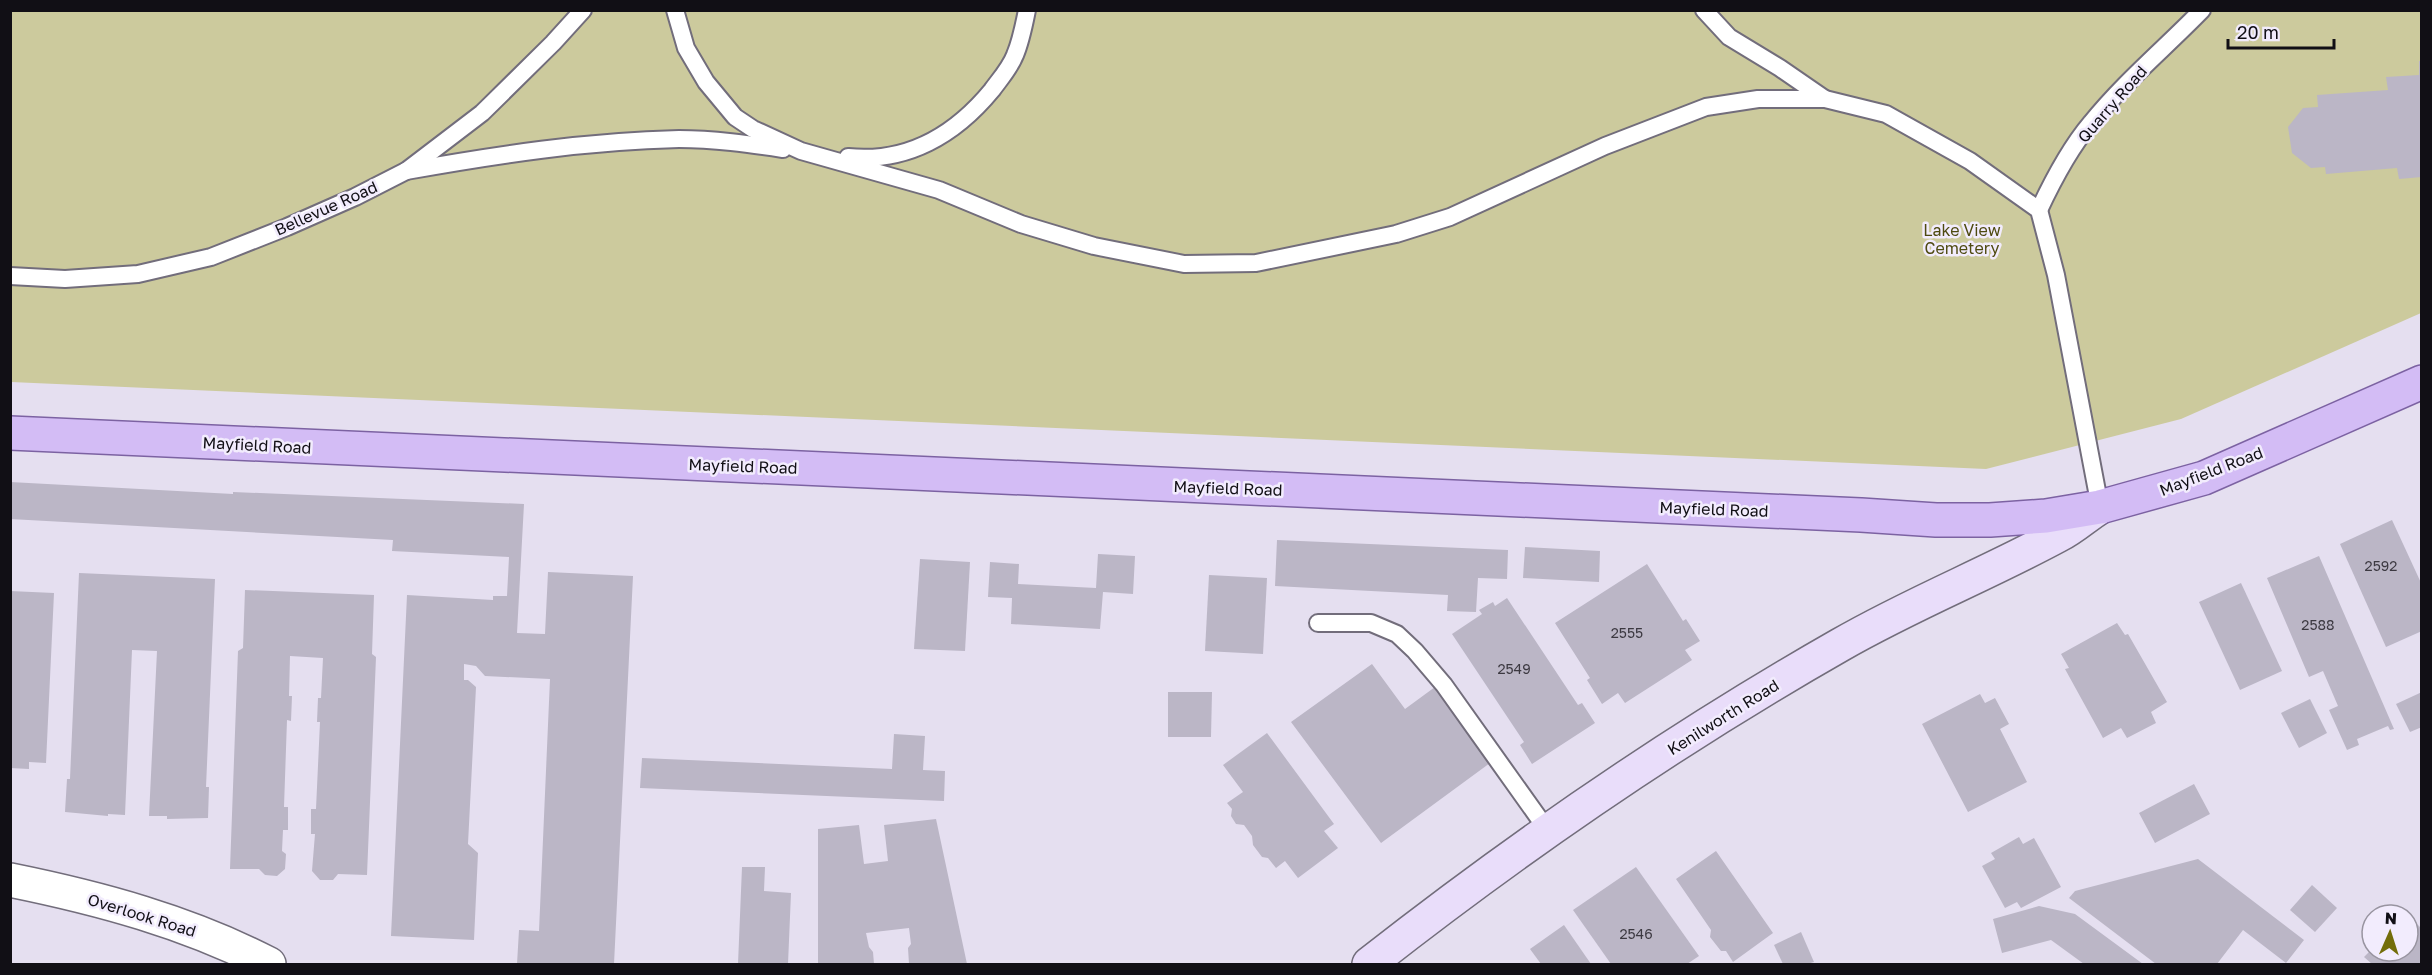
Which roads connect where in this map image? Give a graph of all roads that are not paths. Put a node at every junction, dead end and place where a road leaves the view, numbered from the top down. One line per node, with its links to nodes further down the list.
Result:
1 (583, 10): 8 (lane, Bellevue Road)
2 (675, 10): 7 (lane)
3 (1027, 10): 7 (lane)
4 (1704, 10): 6 (lane)
5 (2202, 10): 9 (lane, Quarry Road)
6 (1825, 99): 7 (lane); 9 (lane)
7 (801, 151): 8 (lane)
8 (406, 171): 10 (lane, Bellevue Road)
9 (2039, 210): 13 (lane)
10 (10, 276)
11 (2421, 382): 13 (main road, Mayfield Road)
12 (10, 433): 13 (main road, Mayfield Road)
13 (2100, 507): 15 (main road, Kenilworth Road)
14 (1318, 623): 15 (lane)
15 (1548, 831): 18 (main road, Kenilworth Road)
16 (10, 880): 17 (street, Overlook Road)
17 (269, 964)
18 (1368, 964)

